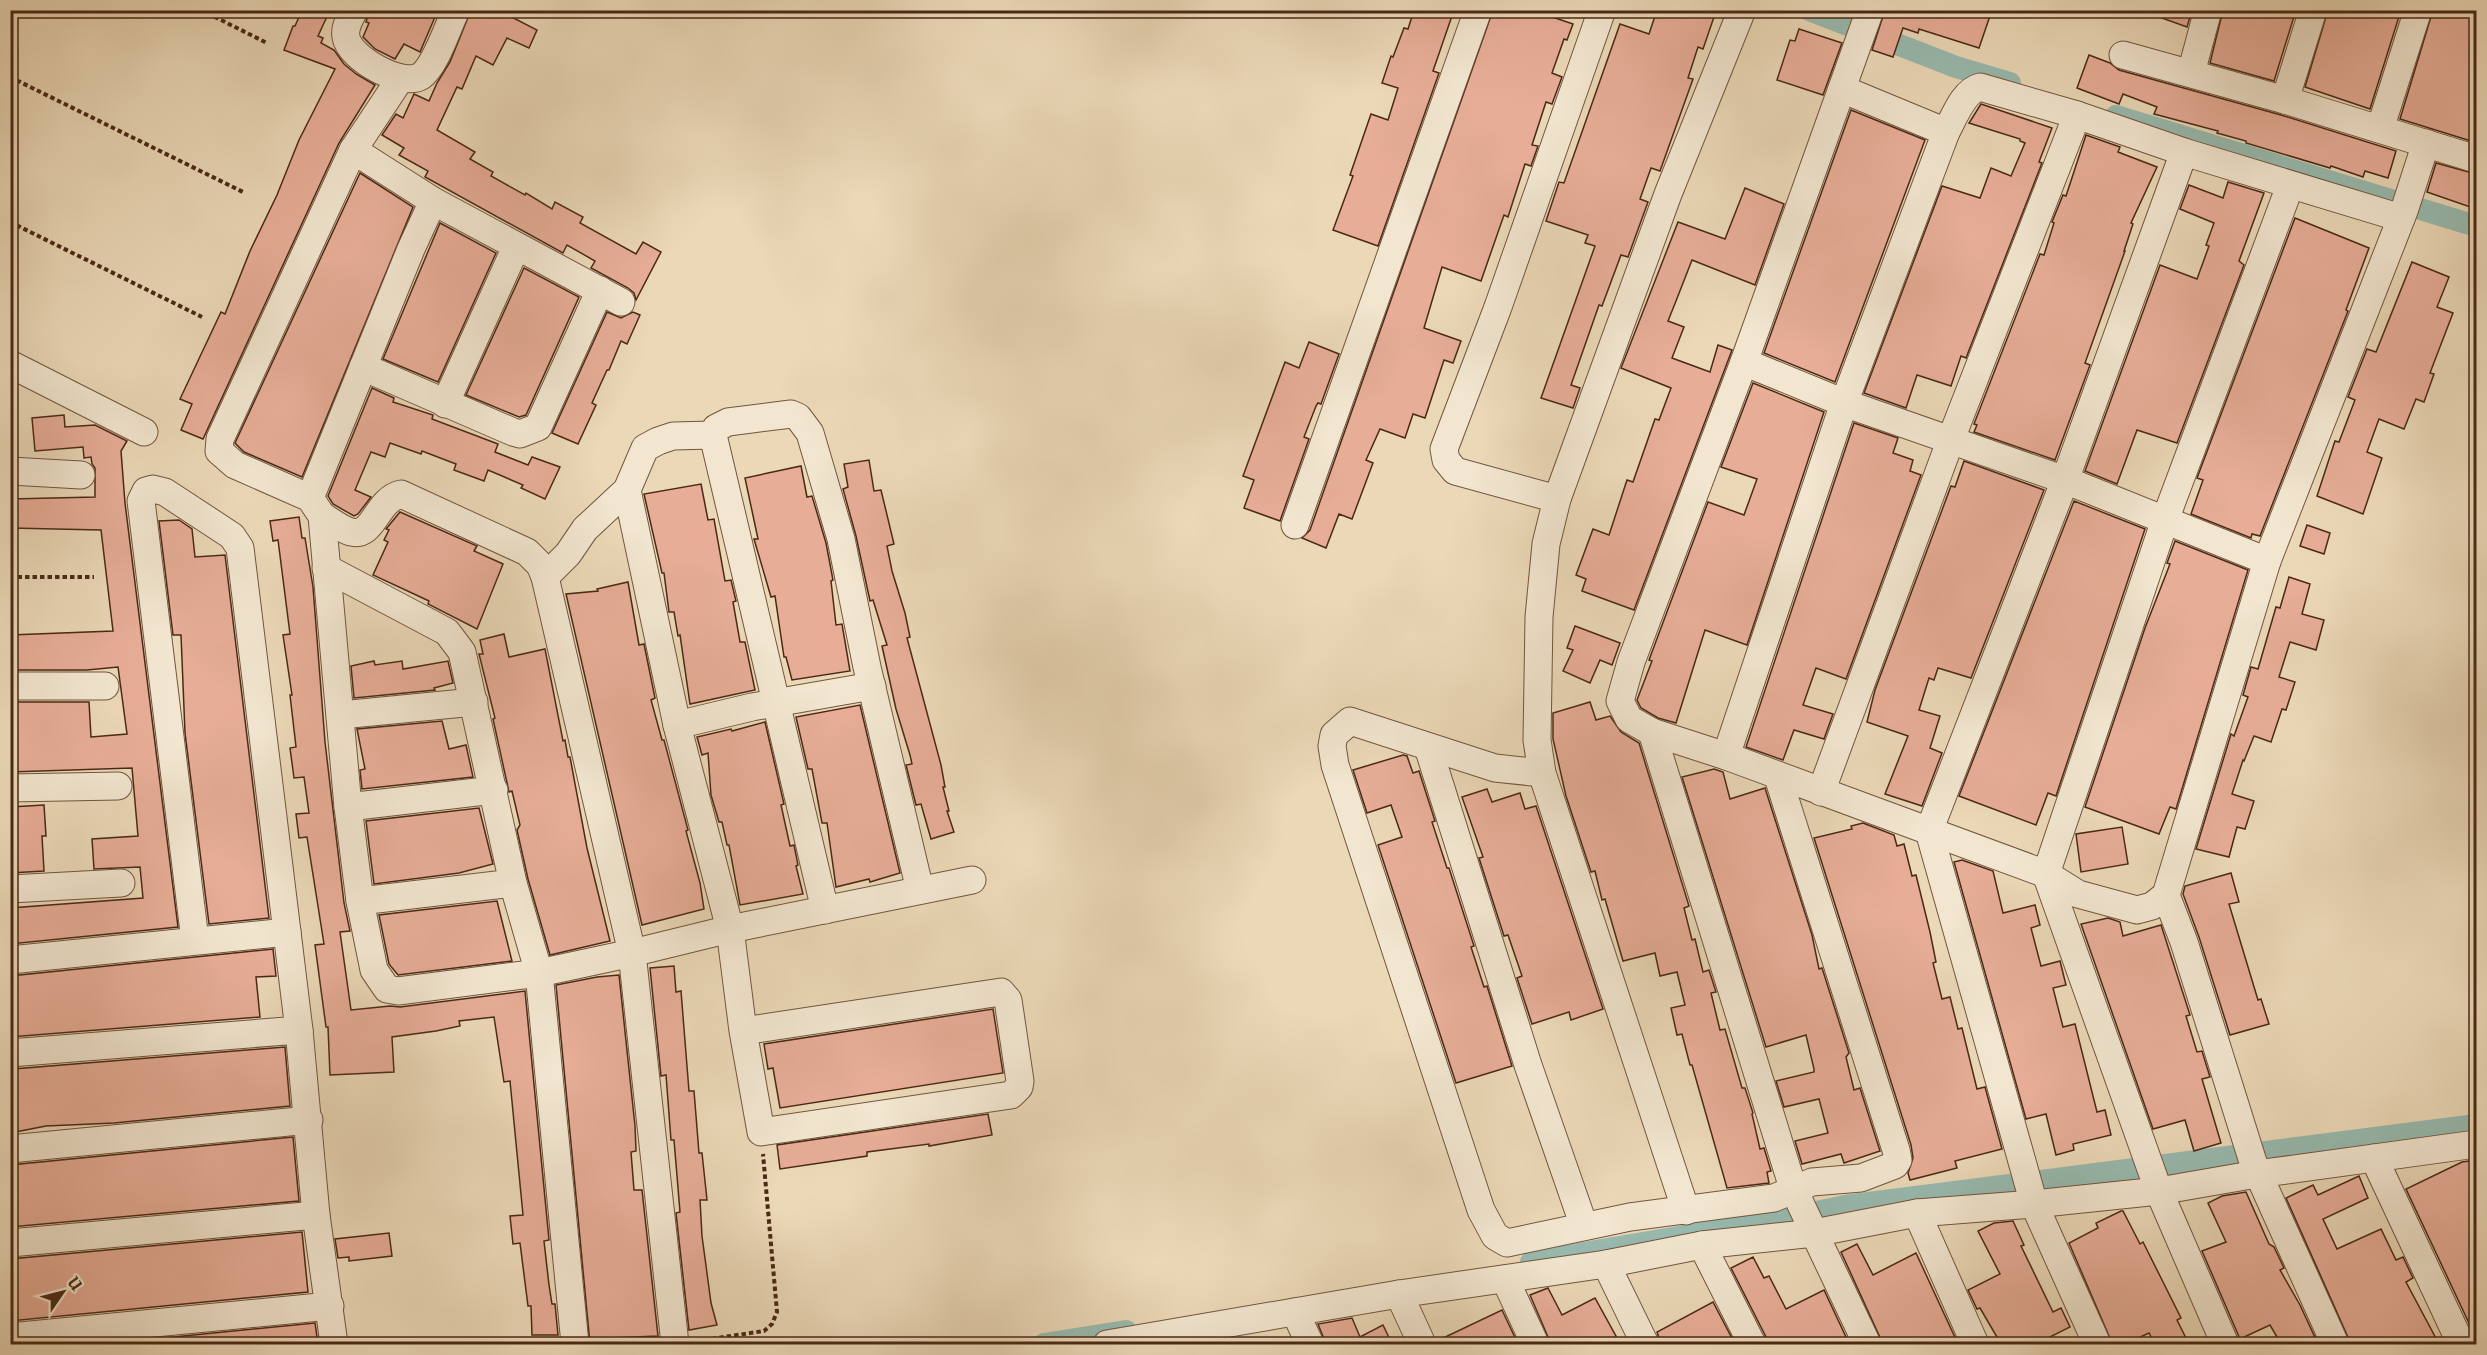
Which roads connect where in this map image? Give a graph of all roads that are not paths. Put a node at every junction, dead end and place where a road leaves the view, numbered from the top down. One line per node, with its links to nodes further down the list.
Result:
1 (354, 10): 12 (street)
2 (456, 10): 12 (street)
3 (1478, 10): 41 (street)
4 (1602, 10): 38 (street)
5 (1742, 10): 38 (street)
6 (2208, 10): 11 (street)
7 (2313, 10): 14 (street)
8 (2418, 10): 16 (street)
9 (1866, 21): 13 (street)
10 (2123, 55): 11 (street)
11 (2191, 73): 14 (street)
12 (400, 79): 19 (street)
13 (1842, 89): 17 (street); 26 (street)
14 (2285, 100): 16 (street)
15 (2077, 115): 17 (street); 20 (street); 33 (street)
16 (2380, 129): 18 (street)
17 (1946, 132): 29 (street)
18 (2426, 143): 21 (street); 24 (street)
19 (353, 150): 23 (street); 39 (street)
20 (2184, 152): 22 (street); 36 (street)
21 (2476, 159)
22 (2290, 186): 24 (street); 40 (street)
23 (433, 201): 25 (street); 28 (street)
24 (2405, 207): 42 (street)
25 (516, 247): 30 (street); 30 (street)
26 (1744, 362): 29 (street); 52 (street)
27 (10, 363): 31 (street)
28 (363, 367): 30 (street); 39 (street)
29 (1844, 403): 33 (street); 54 (street)
30 (445, 404)
31 (144, 432)
32 (713, 435): 37 (street); 47 (street); 49 (street)
33 (1951, 439): 36 (street); 60 (street)
34 (10, 471): 35 (street)
35 (81, 475)
36 (2065, 480): 40 (street); 62 (street)
37 (627, 490): 44 (street); 51 (street)
38 (1557, 499): 55 (street)
39 (316, 507): 43 (street); 44 (street)
40 (2165, 520): 42 (street); 63 (street)
41 (1295, 525)
42 (2267, 561): 69 (street)
43 (326, 568): 48 (street); 50 (street)
44 (545, 576): 75 (street)
45 (10, 686): 46 (street)
46 (105, 686)
47 (872, 686): 49 (street); 68 (street)
48 (474, 702): 50 (street); 59 (street)
49 (777, 702): 51 (street); 71 (street)
50 (341, 715): 61 (street)
51 (677, 725): 72 (street)
52 (1652, 732): 54 (street); 87 (street)
53 (1428, 747): 55 (street); 93 (street); 93 (street)
54 (1726, 756): 56 (street)
55 (1542, 773): 90 (street)
56 (1778, 777): 60 (street); 88 (street)
57 (118, 786): 58 (street)
58 (10, 788)
59 (494, 790): 61 (street); 66 (street)
60 (1821, 792): 62 (street)
61 (348, 807): 70 (street)
62 (1929, 831): 63 (street); 89 (street)
63 (2046, 874): 69 (street); 86 (street)
64 (972, 880): 68 (street)
65 (121, 883): 67 (street)
66 (513, 883): 70 (street); 77 (street)
67 (10, 889)
68 (920, 890): 71 (street)
69 (2166, 895): 85 (street)
70 (360, 901): 77 (street)
71 (825, 910): 72 (street)
72 (730, 929): 75 (street); 79 (street)
73 (286, 932): 74 (street); 74 (street); 78 (street)
74 (195, 940): 76 (street)
75 (632, 953): 77 (street); 106 (street)
76 (10, 960)
77 (538, 973): 105 (street)
78 (299, 1030): 80 (street); 81 (street)
79 (743, 1031): 79 (street)
80 (10, 1053)
81 (309, 1120): 83 (street); 92 (street)
82 (2476, 1144): 84 (street)
83 (10, 1149)
84 (2374, 1158): 85 (street); 118 (street)
85 (2255, 1168): 86 (street); 117 (street)
86 (2158, 1190): 89 (street); 116 (street)
87 (1795, 1191): 88 (street); 90 (street); 94 (street)
88 (1866, 1202): 91 (street); 94 (street)
89 (2034, 1204): 91 (street); 115 (street)
90 (1686, 1211): 93 (street)
91 (1917, 1213): 114 (street)
92 (316, 1215): 95 (street); 100 (street)
93 (1584, 1226)
94 (1811, 1228): 96 (street); 113 (street)
95 (10, 1244)
96 (1702, 1245): 97 (street); 112 (street)
97 (1606, 1264): 98 (street); 111 (street)
98 (1505, 1279): 99 (street); 110 (street)
99 (1399, 1294): 101 (street); 109 (street)
100 (330, 1306): 102 (street); 104 (street)
101 (1295, 1312): 103 (street); 108 (street)
102 (10, 1336)
103 (1195, 1337): 107 (street)
104 (334, 1344)
105 (575, 1344)
106 (675, 1344)
107 (1107, 1344)
108 (1310, 1344)
109 (1422, 1344)
110 (1535, 1344)
111 (1645, 1344)
112 (1752, 1344)
113 (1867, 1344)
114 (1975, 1344)
115 (2097, 1344)
116 (2225, 1344)
117 (2335, 1344)
118 (2461, 1344)

